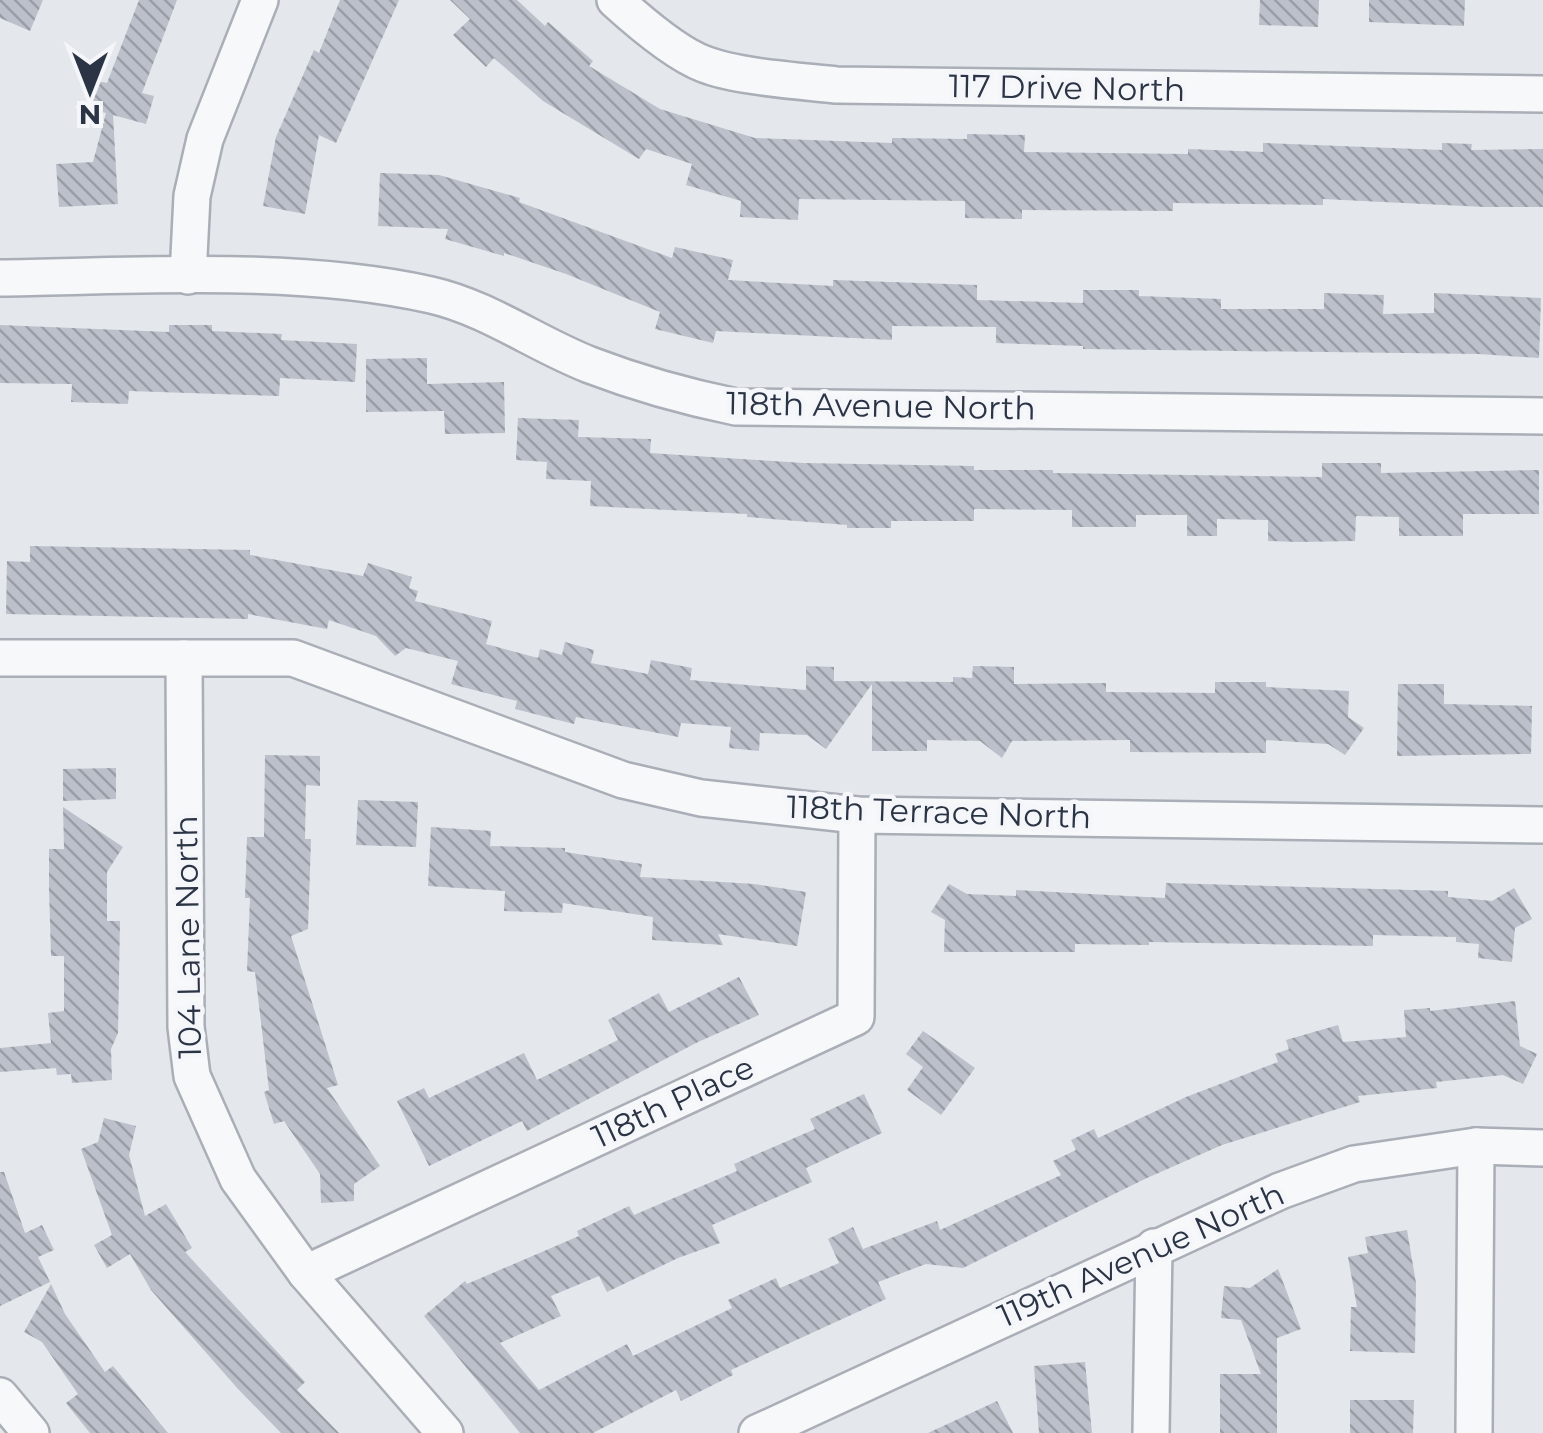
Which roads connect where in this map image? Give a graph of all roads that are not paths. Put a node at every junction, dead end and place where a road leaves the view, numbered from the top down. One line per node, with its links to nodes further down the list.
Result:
1 (260, 0): 4 (street)
2 (614, 0): 3 (street, 117 Drive North)
3 (1543, 94)
4 (188, 276): 5 (street, 118th Avenue North); 6 (street, 118th Avenue North)
5 (0, 278)
6 (1543, 416)
7 (0, 658): 8 (street, 118th Terrace North)
8 (184, 658): 9 (street, 118th Terrace North); 14 (street, 104 Lane North)
9 (857, 815): 10 (street, 118th Terrace North); 14 (street, 118th Place)
10 (1543, 825)
11 (1476, 1146): 12 (street, 119th Avenue North); 13 (street, 119th Avenue North); 20 (street)
12 (1543, 1148)
13 (1154, 1247): 18 (street, 119th Avenue North); 19 (street)
14 (306, 1273): 17 (street, 104 Lane North)
15 (0, 1396): 16 (street)
16 (31, 1433)
17 (445, 1433)
18 (757, 1433)
19 (1150, 1433)
20 (1474, 1433)

